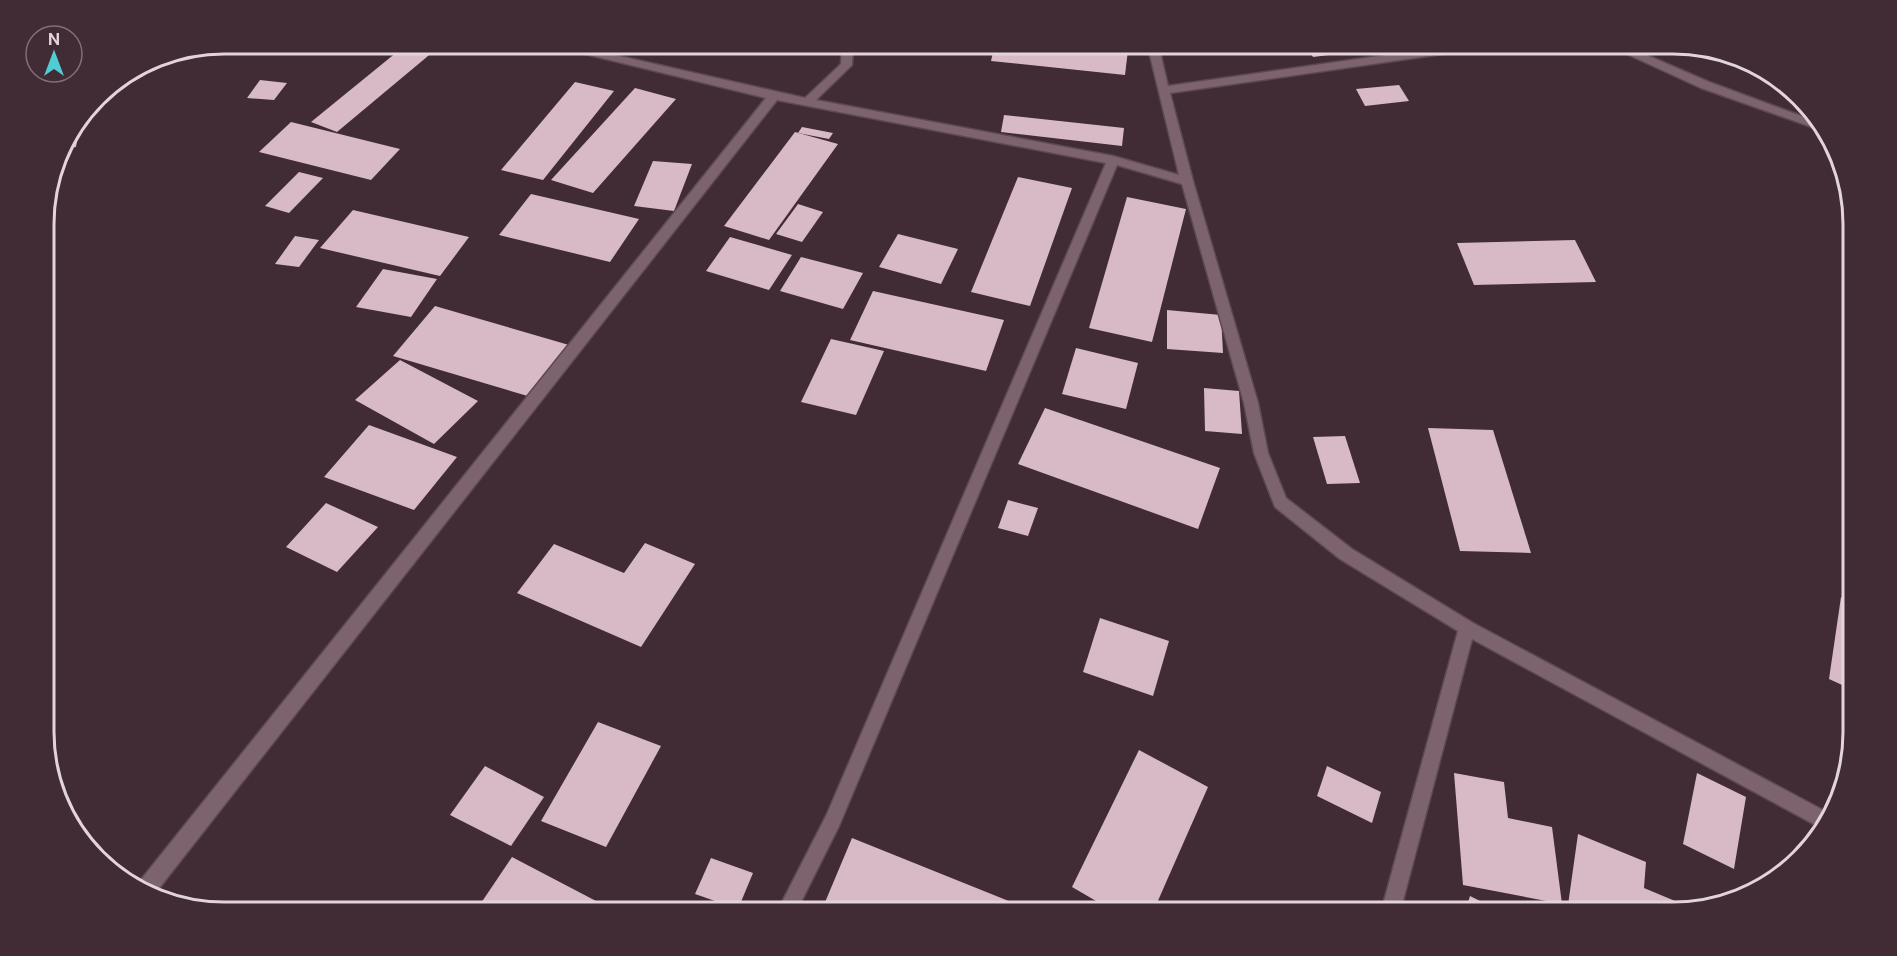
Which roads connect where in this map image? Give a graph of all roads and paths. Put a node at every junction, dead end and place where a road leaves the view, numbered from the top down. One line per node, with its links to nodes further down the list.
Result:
1 (588, 54): 7 (street)
2 (847, 54): 8 (street)
3 (1154, 54): 6 (street)
4 (1425, 54): 6 (street)
5 (1632, 54): 9 (street)
6 (1163, 90): 11 (street)
7 (774, 96): 8 (street); 14 (street)
8 (808, 102): 10 (street)
9 (1810, 123)
10 (1113, 160): 11 (street); 15 (street)
11 (1187, 181): 12 (street)
12 (1467, 628): 13 (street); 16 (street)
13 (1819, 818)
14 (149, 885)
15 (791, 902)
16 (1393, 902)

